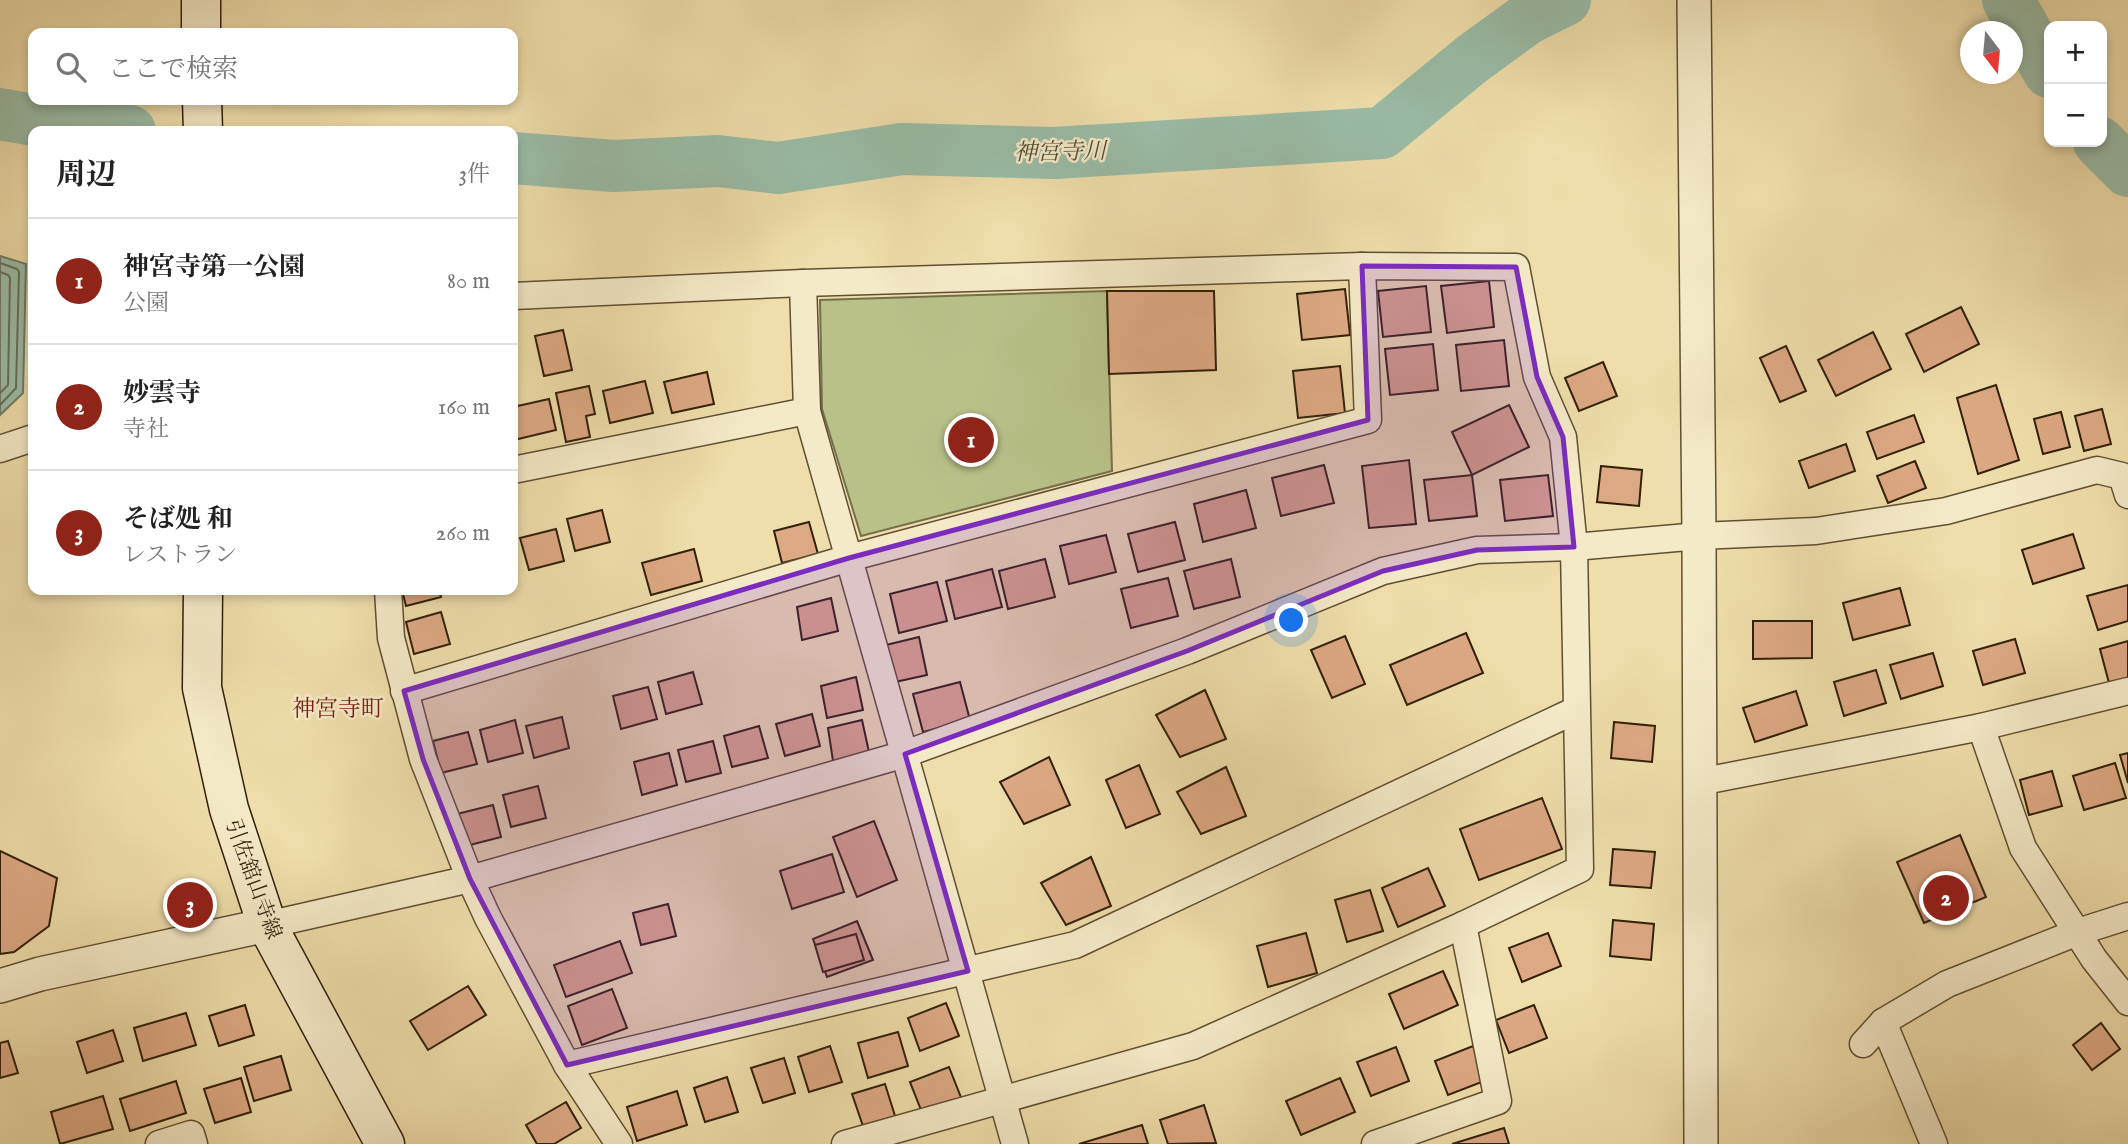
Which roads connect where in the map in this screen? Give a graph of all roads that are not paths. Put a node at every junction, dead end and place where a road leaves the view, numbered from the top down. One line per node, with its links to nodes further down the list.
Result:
1 (1694, 0): 12 (street)
2 (202, 105): 3 (main road)
3 (203, 126)
4 (1362, 265): 5 (street); 13 (street); 14 (street)
5 (803, 283): 6 (street); 7 (street)
6 (518, 296)
7 (807, 411): 10 (street); 14 (street)
8 (28, 440): 9 (street)
9 (0, 449)
10 (518, 469)
11 (2128, 495): 12 (street)
12 (1699, 536): 13 (street); 22 (street)
13 (1574, 547): 19 (street); 21 (street)
14 (849, 558): 17 (street); 21 (street)
15 (203, 595): 25 (main road, 引佐舘山寺線)
16 (387, 595): 17 (street)
17 (404, 691): 23 (street)
18 (2128, 691): 20 (street)
19 (1576, 710): 26 (street); 28 (street)
20 (1980, 727): 22 (street); 27 (street)
21 (905, 754): 23 (street); 28 (street)
22 (1699, 782): 42 (street)
23 (470, 879): 25 (street); 33 (street)
24 (2128, 916): 27 (street)
25 (267, 925): 29 (street); 37 (main road, 引佐舘山寺線)
26 (1463, 925): 34 (street); 41 (street)
27 (2078, 932): 30 (street); 31 (street)
28 (968, 971): 33 (street); 34 (street)
29 (0, 986)
30 (2128, 1002)
31 (1883, 1023): 32 (street); 43 (street)
32 (1863, 1044)
33 (568, 1065): 38 (street)
34 (1002, 1098): 39 (street); 40 (street)
35 (159, 1144): 36 (street)
36 (194, 1144)
37 (386, 1144)
38 (619, 1144)
39 (845, 1144)
40 (1016, 1144)
41 (1375, 1144)
42 (1701, 1144)
43 (1934, 1144)

